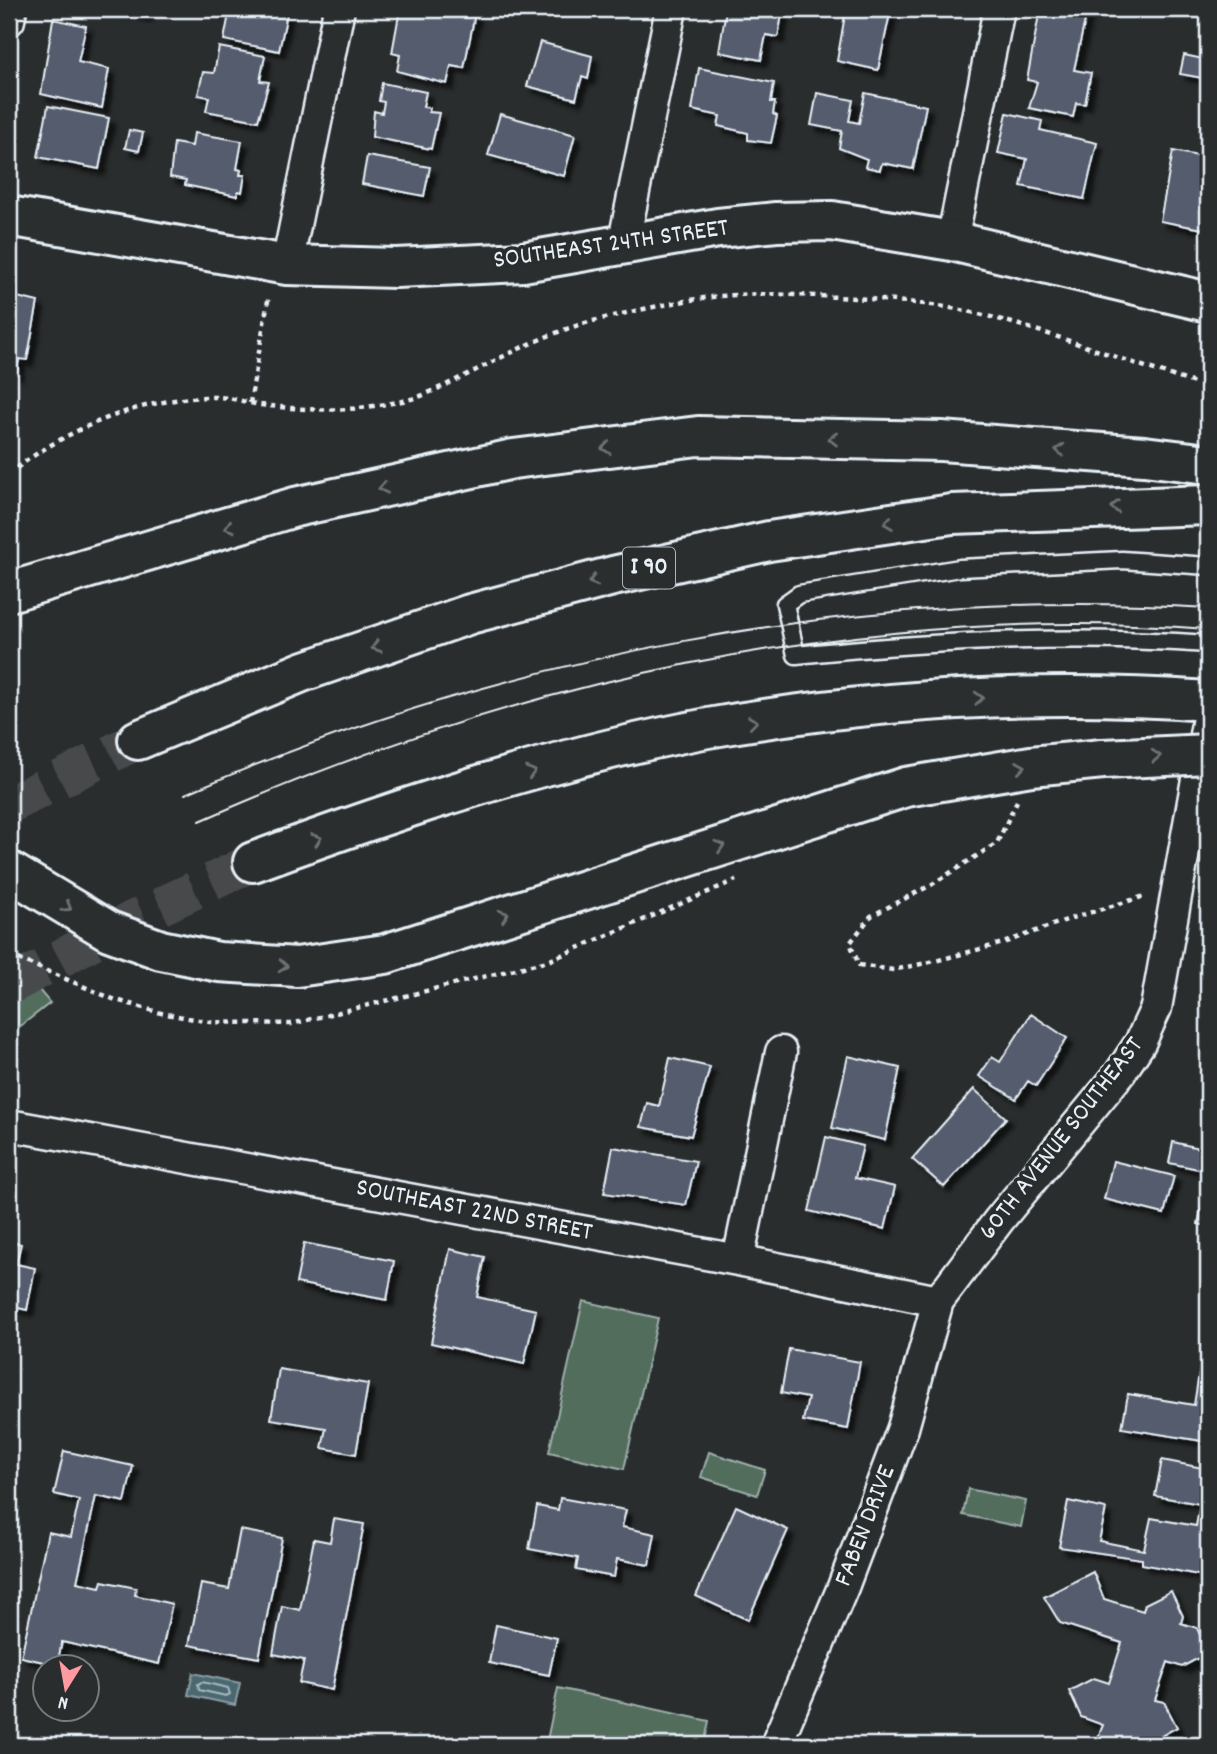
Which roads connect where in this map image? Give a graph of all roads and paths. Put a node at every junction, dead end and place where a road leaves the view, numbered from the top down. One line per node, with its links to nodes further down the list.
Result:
1 (11, 9): 5 (street)
2 (339, 9): 9 (street)
3 (671, 9): 8 (street)
4 (999, 9): 7 (street)
5 (9, 20)
6 (9, 216): 9 (main road, SOUTHEAST 24TH STREET)
7 (952, 241): 8 (main road, SOUTHEAST 24TH STREET); 10 (main road, SOUTHEAST 24TH STREET)
8 (623, 246): 9 (main road, SOUTHEAST 24TH STREET)
9 (281, 264): 12 (path)
10 (1208, 302)
11 (1208, 387): 12 (path)
12 (250, 403): 14 (path)
13 (1205, 463): 17 (main road, one-way to 17)
14 (9, 474)
15 (1196, 505): 21 (main road, I 90, one-way to 21)
16 (1208, 566): 18 (lane)
17 (9, 592)
18 (1208, 644)
19 (1208, 701): 24 (main road, one-way to 19)
20 (1208, 718): 26 (street, 60TH AVENUE SOUTHEAST)
21 (138, 740)
22 (1208, 754): 25 (main road, one-way to 22, bridge)
23 (1017, 800): 26 (path)
24 (253, 862)
25 (9, 871)
26 (1181, 872): 30 (street, 60TH AVENUE SOUTHEAST)
27 (781, 1052): 29 (street)
28 (9, 1125): 29 (street, SOUTHEAST 22ND STREET)
29 (738, 1260): 30 (street, SOUTHEAST 22ND STREET)
30 (938, 1301): 31 (street, FABEN DRIVE)
31 (776, 1745)

